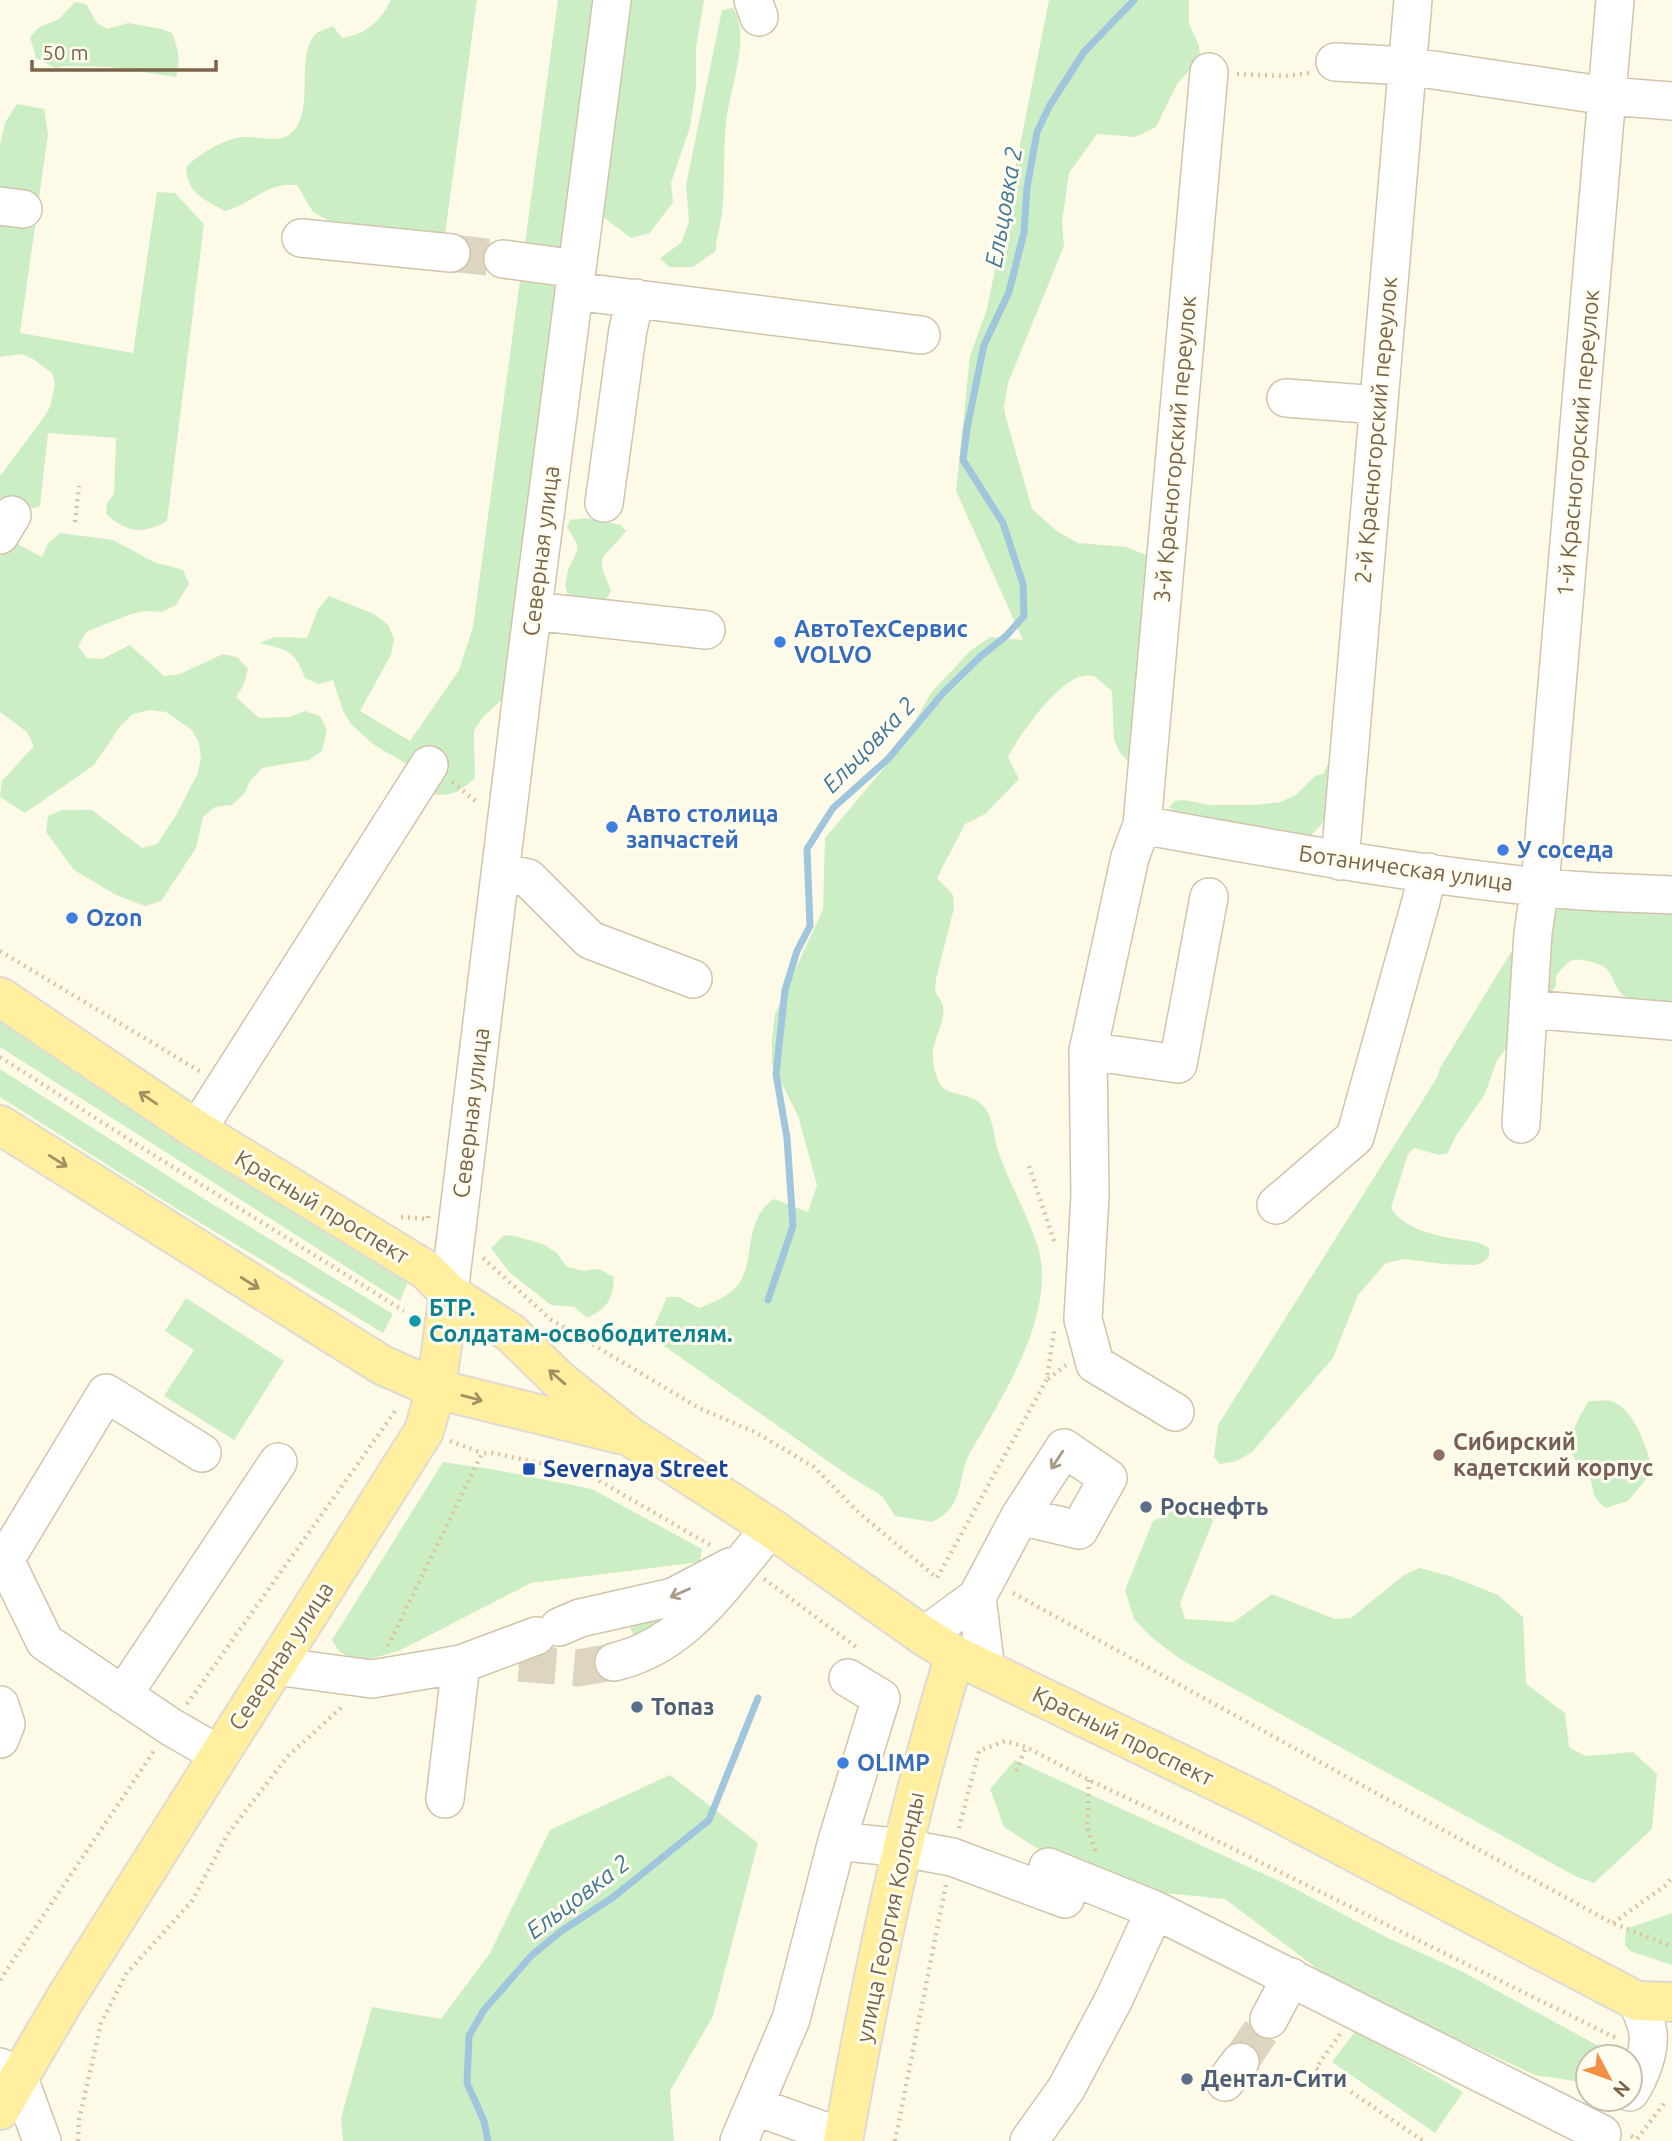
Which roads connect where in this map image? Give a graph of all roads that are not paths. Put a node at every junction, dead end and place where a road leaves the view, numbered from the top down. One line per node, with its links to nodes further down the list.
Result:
1 (612, 0): 12 (street, Северная улица)
2 (1413, 0): 5 (street, 2-й Красногорский переулок)
3 (1615, 0): 7 (street, 1-й Красногорский переулок)
4 (1335, 62): 5 (street)
5 (1406, 66): 7 (street); 16 (street, 2-й Красногорский переулок)
6 (1209, 72): 21 (street, 3-й Красногорский переулок)
7 (1607, 96): 8 (street); 25 (street, 1-й Красногорский переулок)
8 (1672, 101)
9 (300, 238): 10 (street)
10 (452, 253)
11 (503, 259): 12 (street)
12 (576, 280): 13 (street); 18 (street, Северная улица)
13 (636, 298): 14 (street); 17 (street)
14 (921, 335)
15 (1286, 398): 16 (street)
16 (1378, 405): 22 (street, 2-й Красногорский переулок)
17 (604, 503)
18 (533, 611): 19 (street); 23 (street, Северная улица)
19 (706, 629)
20 (429, 765): 35 (street)
21 (1142, 825): 22 (street, Ботаническая улица); 32 (street, 3-й Красногорский переулок)
22 (1340, 861): 24 (street, Ботаническая улица)
23 (502, 872): 28 (street); 37 (street, Северная улица)
24 (1427, 872): 25 (street, Ботаническая улица); 36 (street)
25 (1540, 886): 26 (street, Ботаническая улица); 30 (street, 1-й Красногорский переулок)
26 (1672, 895)
27 (1209, 897): 32 (street)
28 (694, 979)
29 (0, 997): 35 (main road, Красный проспект, one-way to 29)
30 (1528, 1009): 31 (street); 33 (street, 1-й Красногорский переулок)
31 (1672, 1021)
32 (1088, 1051): 39 (street, 3-й Красногорский переулок)
33 (1521, 1124)
34 (0, 1125): 38 (main road, Красный проспект, one-way to 38)
35 (197, 1130): 37 (main road, Красный проспект)
36 (1276, 1205)
37 (449, 1293): 38 (main road, Северная улица); 40 (main road, Красный проспект, one-way to 37)
38 (436, 1389): 40 (main road, Красный проспект, one-way to 40); 50 (main road, Северная улица)
39 (1175, 1412)
40 (628, 1436): 44 (main road, Красный проспект)
41 (202, 1453): 52 (street)
42 (278, 1462): 52 (street)
43 (1020, 1516): 46 (street)
44 (771, 1528): 45 (street); 48 (main road, Красный проспект)
45 (741, 1562): 47 (street, one-way to 47); 47 (street)
46 (982, 1588): 48 (street); 48 (street)
47 (549, 1636): 49 (street)
48 (955, 1654): 58 (main road, улица Георгия Колонды); 62 (main road, Красный проспект)
49 (470, 1661): 50 (street); 56 (street)
50 (275, 1666): 55 (main road, Северная улица)
51 (848, 1678): 57 (street)
52 (123, 1695): 55 (street)
53 (0, 1705): 54 (street)
54 (0, 1739)
55 (218, 1754): 65 (main road, Северная улица)
56 (445, 1799)
57 (838, 1841): 58 (street); 66 (street)
58 (903, 1848): 60 (street); 70 (main road, улица Георгия Колонды)
59 (1048, 1867): 60 (street)
60 (1075, 1891): 61 (street)
61 (1155, 1910): 69 (street); 73 (street)
62 (1655, 2002): 63 (street); 64 (street)
63 (1672, 2026)
64 (1644, 2059)
65 (10, 2073): 67 (main road, Северная улица); 71 (street)
66 (754, 2106): 70 (street); 72 (street)
67 (0, 2110)
68 (1620, 2113): 69 (street)
69 (1612, 2138)
70 (843, 2139)
71 (43, 2141)
72 (739, 2141)
73 (1029, 2141)

